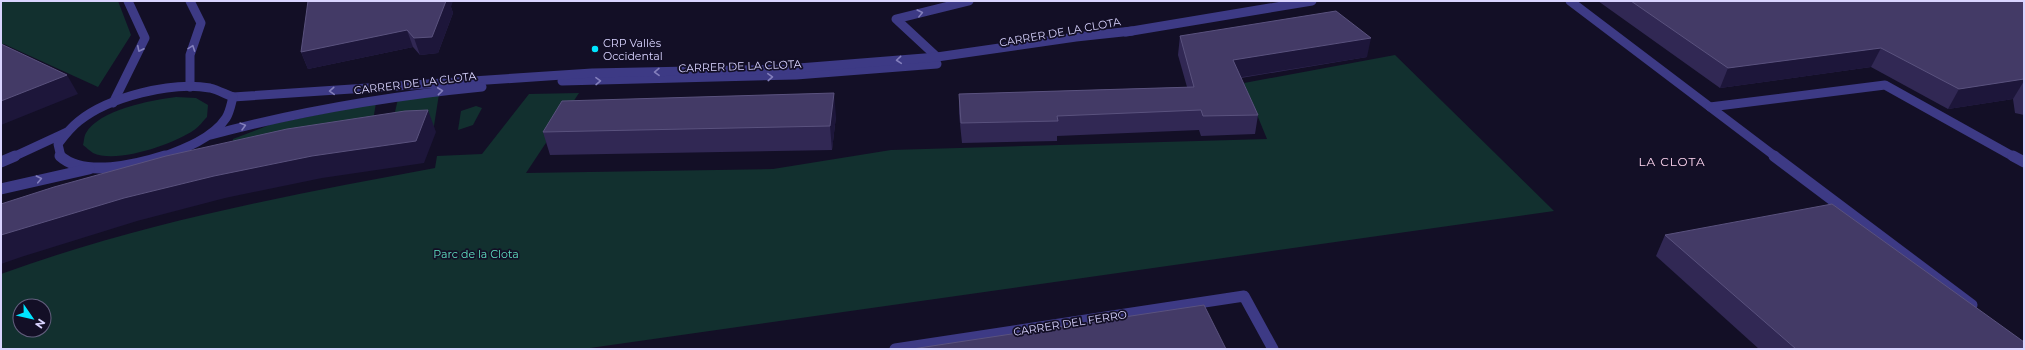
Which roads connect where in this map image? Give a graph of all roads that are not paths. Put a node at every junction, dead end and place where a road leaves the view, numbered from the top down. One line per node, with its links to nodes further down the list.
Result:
1 (128, 1): 12 (street, one-way to 12)
2 (190, 1): 10 (street, one-way to 2)
3 (969, 1): 7 (street, one-way to 3)
4 (1312, 1): 6 (street, CARRER DE LA CLOTA)
5 (1570, 1): 13 (street)
6 (1132, 31): 7 (street, CARRER DE LA CLOTA); 8 (street, CARRER DE LA CLOTA, one-way to 6)
7 (937, 57): 8 (street, CARRER DE LA CLOTA, one-way to 8)
8 (503, 82): 9 (street, CARRER DE LA CLOTA)
9 (464, 85): 11 (street, CARRER DE LA CLOTA, one-way to 11); 15 (street, CARRER DE LA CLOTA, one-way to 9)
10 (190, 87): 11 (street); 12 (street)
11 (232, 97): 15 (street)
12 (113, 103): 14 (street)
13 (1710, 107): 17 (street); 20 (street)
14 (67, 132): 16 (street); 18 (street)
15 (206, 136): 18 (street)
16 (1, 162)
17 (2024, 162)
18 (97, 167): 19 (street, one-way to 18)
19 (1, 189)
20 (1980, 311)
21 (895, 349): 22 (street, CARRER DEL FERRO)
22 (1273, 349)

